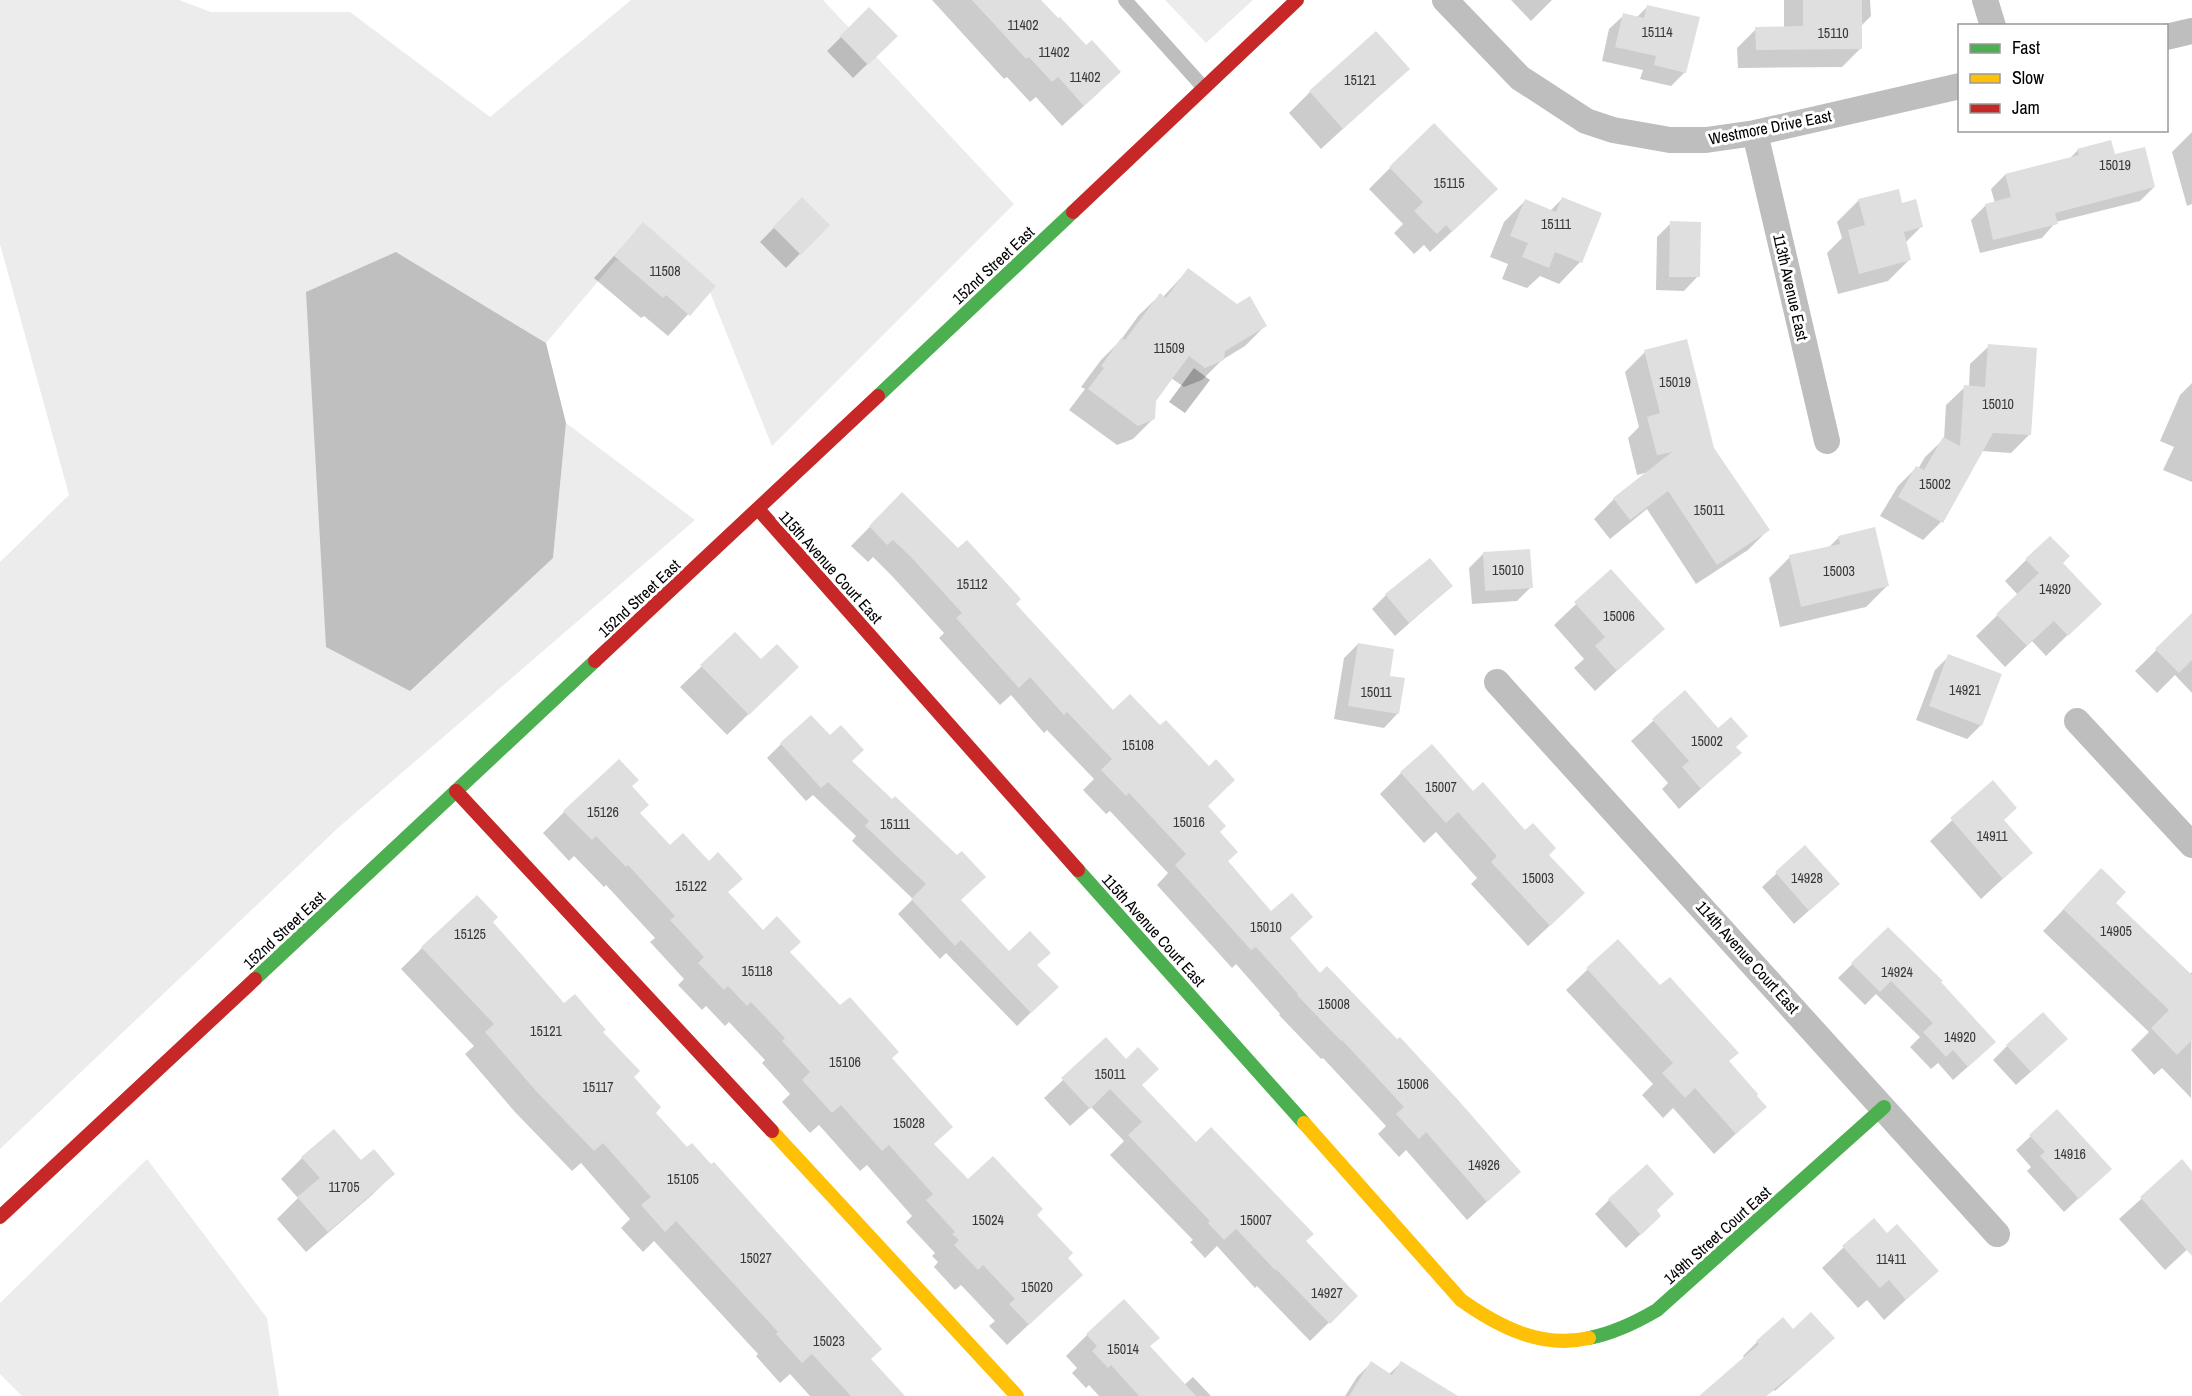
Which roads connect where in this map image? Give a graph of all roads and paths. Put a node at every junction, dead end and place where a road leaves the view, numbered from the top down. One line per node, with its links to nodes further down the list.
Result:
1 (1125, 0): 9 (lane)
2 (1297, 0): 9 (street, 152nd Street East)
3 (1445, 0): 10 (street, Westmore Drive East)
4 (1985, 0): 5 (street)
5 (1991, 24)
6 (2192, 31): 7 (street)
7 (2168, 37)
8 (1958, 86): 10 (street, Westmore Drive East)
9 (1204, 88): 12 (street, 152nd Street East)
10 (1755, 134): 11 (street, 113th Avenue East)
11 (1827, 441)
12 (758, 509): 15 (street, 152nd Street East); 20 (street, 115th Avenue Court East)
13 (1497, 682): 17 (street, 114th Avenue Court East)
14 (2078, 721): 16 (street)
15 (456, 791): 18 (street, 152nd Street East); 21 (street)
16 (2192, 845)
17 (1884, 1107): 19 (street, 114th Avenue Court East); 20 (street, 149th Street Court East)
18 (0, 1217)
19 (1997, 1234)
20 (1549, 1340)
21 (1017, 1396)

